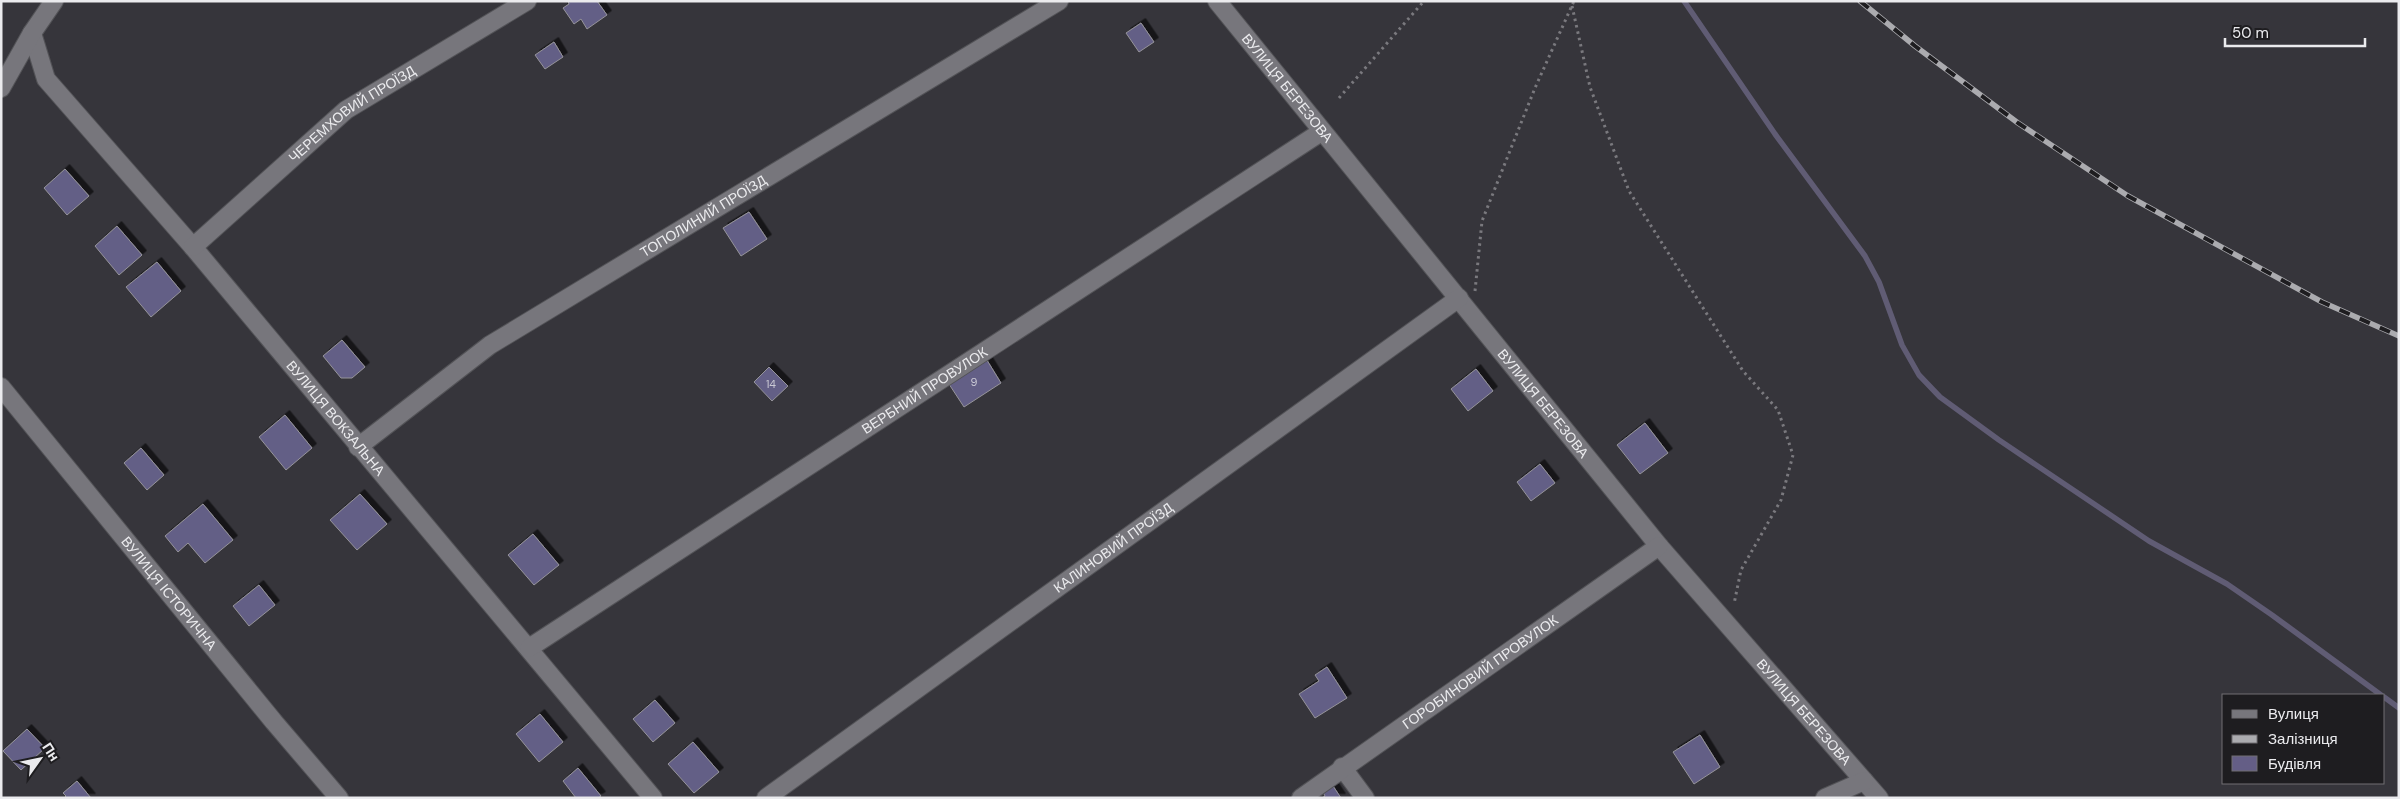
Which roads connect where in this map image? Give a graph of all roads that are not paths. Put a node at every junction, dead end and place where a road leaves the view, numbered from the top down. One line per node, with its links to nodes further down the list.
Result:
1 (54, 1): 5 (street)
2 (527, 1): 8 (street, ЧЕРЕМХОВИЙ ПРОЇЗД)
3 (1059, 1): 11 (street, ТОПОЛИНИЙ ПРОЇЗД)
4 (1216, 1): 7 (street, ВУЛИЦЯ БЕРЕЗОВА)
5 (32, 33): 6 (street); 8 (street, ВУЛИЦЯ ВОКЗАЛЬНА)
6 (1, 88)
7 (1321, 132): 9 (street, ВУЛИЦЯ БЕРЕЗОВА); 13 (street, ВЕРБНИЙ ПРОВУЛОК)
8 (193, 247): 11 (street, ВУЛИЦЯ ВОКЗАЛЬНА)
9 (1459, 298): 12 (street, ВУЛИЦЯ БЕРЕЗОВА); 18 (street, КАЛИНОВИЙ ПРОЇЗД)
10 (1, 387): 16 (street, ВУЛИЦЯ ІСТОРИЧНА)
11 (358, 447): 13 (street, ВУЛИЦЯ ВОКЗАЛЬНА)
12 (1659, 546): 14 (street, ГОРОБИНОВИЙ ПРОВУЛОК); 15 (street, ВУЛИЦЯ БЕРЕЗОВА)
13 (529, 648): 17 (street, ВУЛИЦЯ ВОКЗАЛЬНА)
14 (1342, 767): 19 (street, ГОРОБИНОВИЙ ПРОВУЛОК); 20 (street)
15 (1864, 781): 21 (street); 22 (street, ВУЛИЦЯ БЕРЕЗОВА)
16 (339, 798)
17 (653, 798)
18 (766, 798)
19 (1300, 798)
20 (1365, 798)
21 (1825, 798)
22 (1879, 798)

